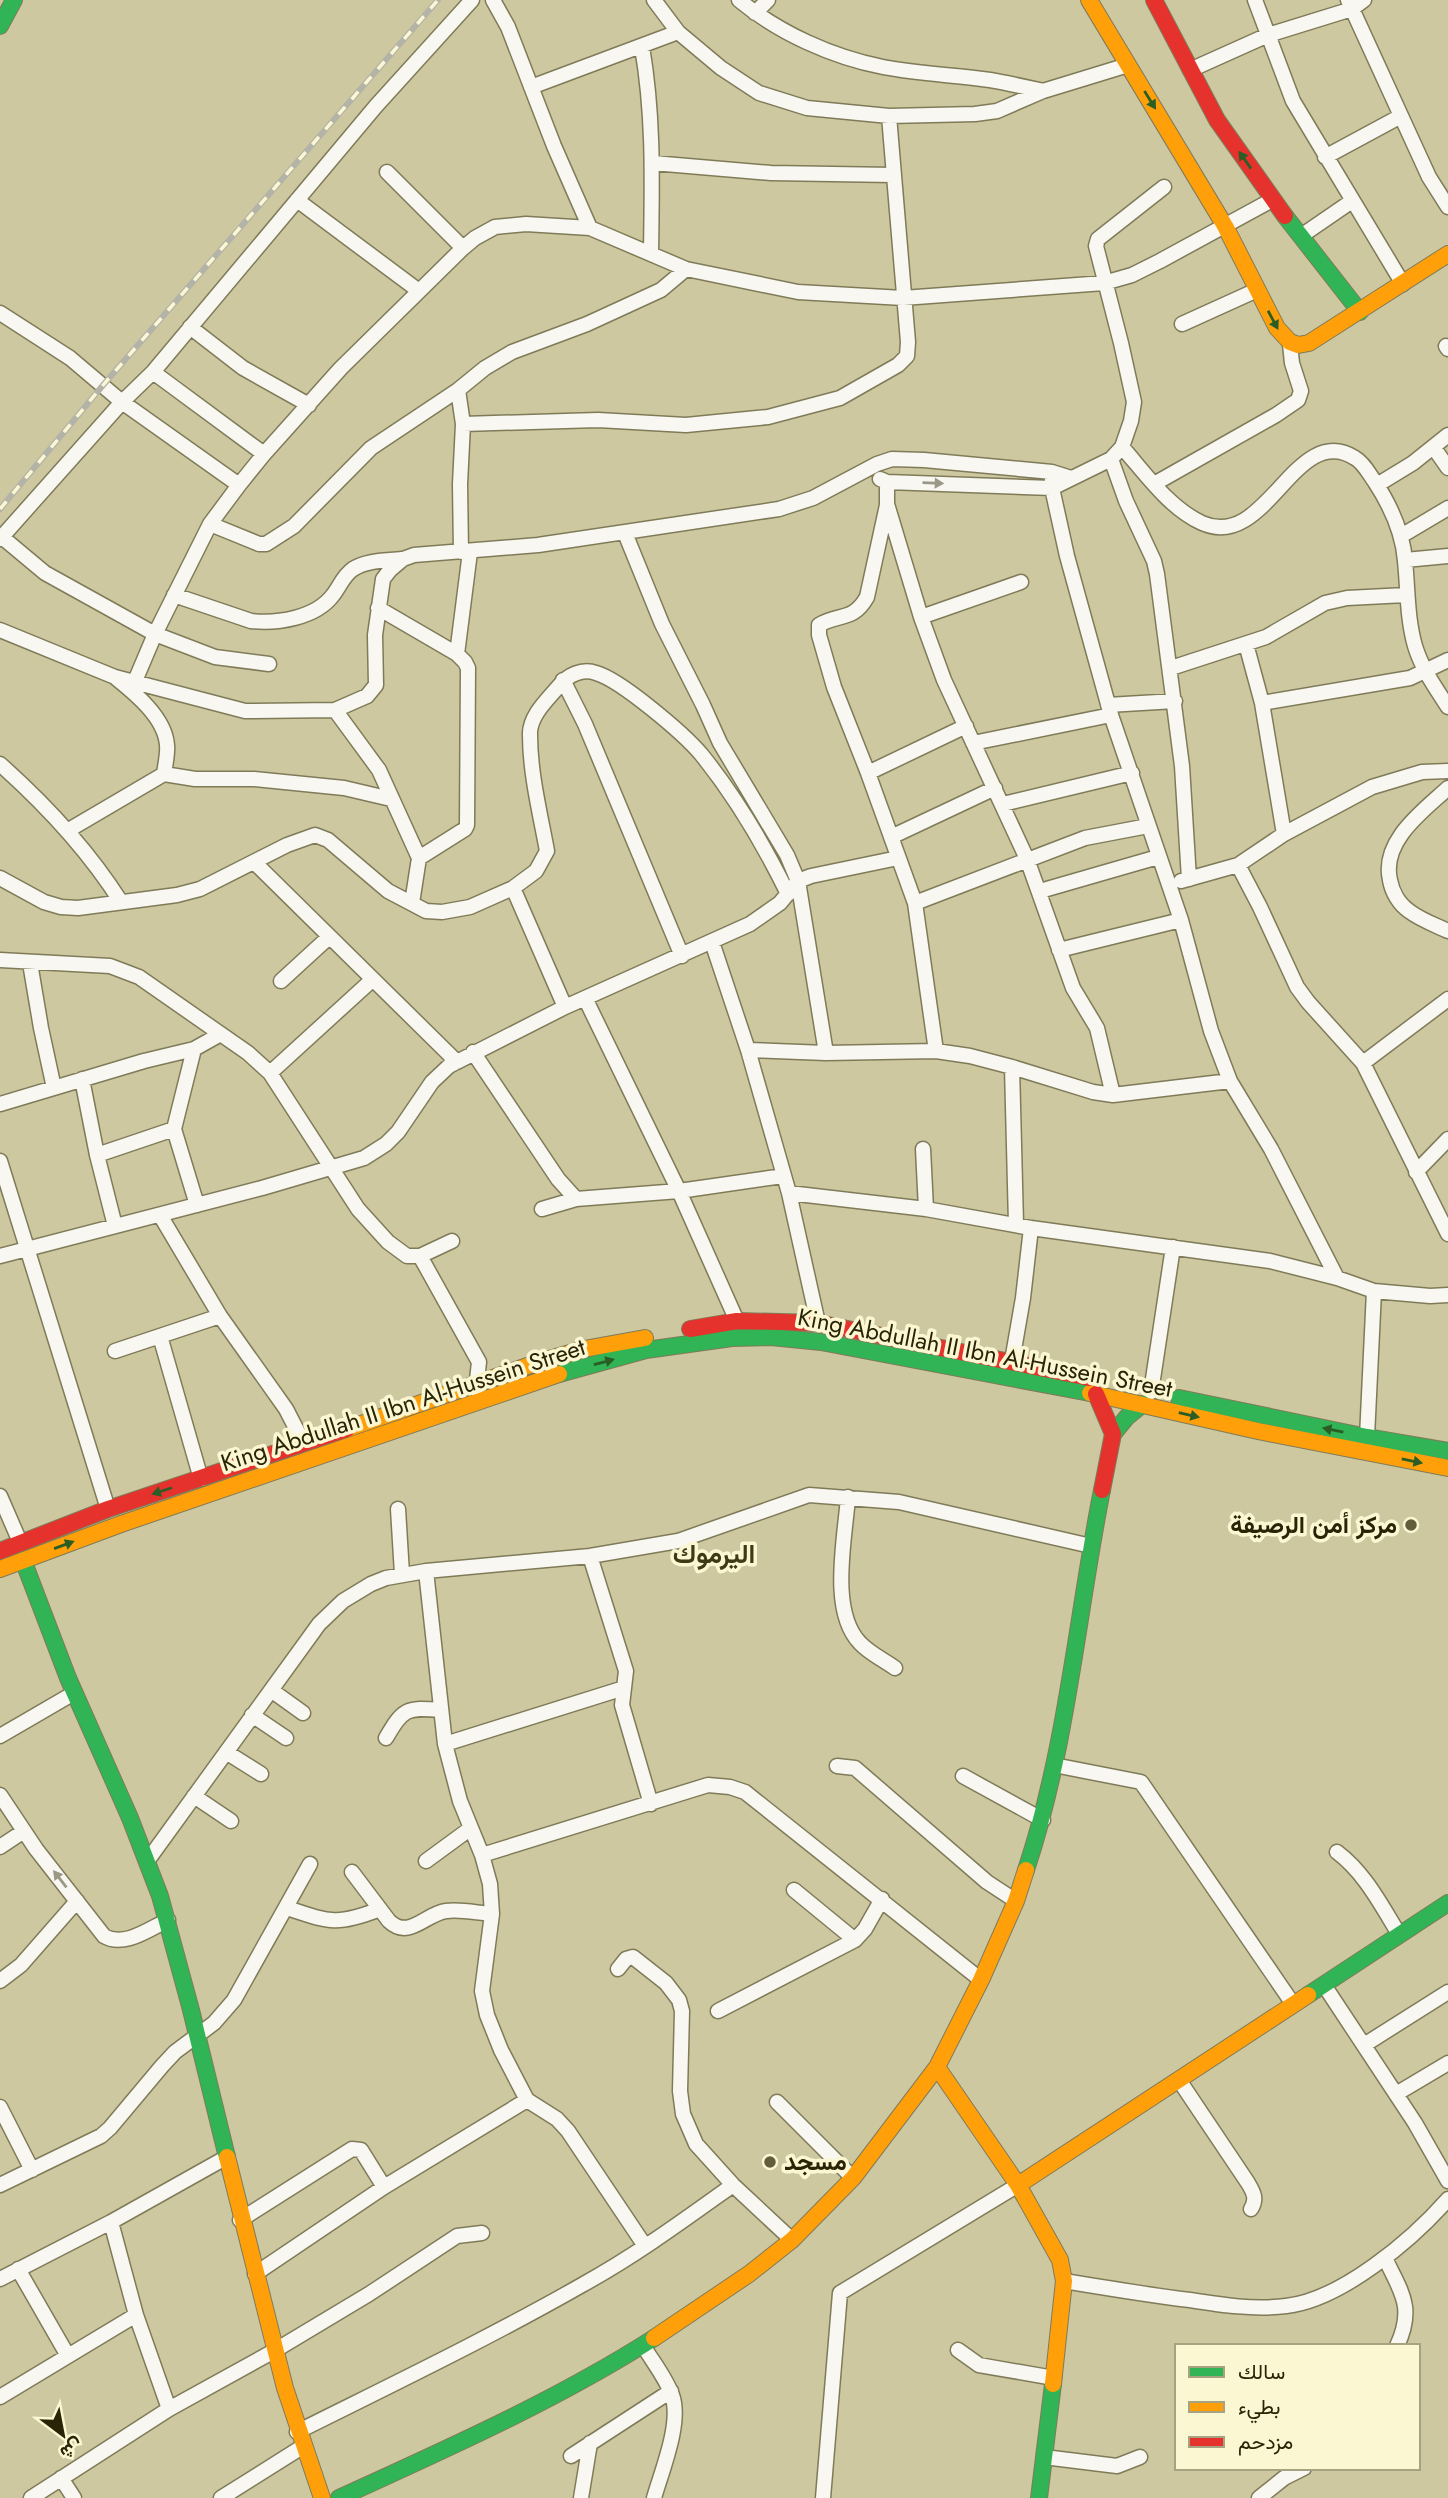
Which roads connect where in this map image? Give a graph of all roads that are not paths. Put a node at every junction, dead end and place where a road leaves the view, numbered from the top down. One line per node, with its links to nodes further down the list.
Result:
1 (14, 0): 12 (street)
2 (472, 0): 27 (street)
3 (493, 0): 18 (street)
4 (654, 0): 13 (street)
5 (739, 0): 11 (street)
6 (768, 0): 11 (street)
7 (1089, 0): 16 (street)
8 (1154, 0): 17 (street)
9 (1255, 0): 14 (street)
10 (1355, 3): 14 (street); 21 (street)
11 (755, 13): 19 (street)
12 (0, 26)
13 (678, 32): 15 (street); 20 (street)
14 (1268, 36): 17 (street); 22 (street)
15 (642, 47): 18 (street); 23 (street)
16 (1128, 65): 19 (street); 31 (street, one-way to 31)
17 (1189, 70): 28 (street, one-way to 17)
18 (531, 87): 32 (street)
19 (1043, 91): 20 (street)
20 (889, 116): 25 (street)
21 (1401, 116): 22 (street); 30 (street)
22 (1325, 158): 29 (street)
23 (653, 163): 25 (street); 35 (street)
24 (387, 172): 34 (street)
25 (893, 175): 42 (street)
26 (1164, 187): 38 (street)
27 (297, 200): 41 (street); 46 (street)
28 (1272, 200): 31 (street); 33 (street)
29 (1352, 201): 33 (street); 39 (street)
30 (1448, 207)
31 (1225, 226): 38 (street); 40 (street)
32 (590, 228): 34 (street); 35 (street)
33 (1301, 236): 43 (street)
34 (463, 248): 41 (street)
35 (651, 253): 37 (street)
36 (1448, 254): 39 (street)
37 (686, 269): 42 (street); 49 (street)
38 (1104, 283): 42 (street); 54 (street)
39 (1404, 284): 43 (street)
40 (1257, 290): 45 (street); 47 (street, one-way to 47)
41 (419, 292): 51 (street)
42 (903, 298): 52 (street)
43 (1360, 312): 47 (street)
44 (0, 313): 50 (street)
45 (1182, 324)
46 (190, 327): 48 (street); 51 (street)
47 (1290, 344): 63 (street)
48 (153, 372): 50 (street); 56 (street)
49 (458, 390): 52 (street); 69 (street)
50 (122, 402): 64 (street); 72 (street)
51 (309, 405): 56 (street)
52 (463, 424): 73 (street)
53 (1448, 435): 55 (street)
54 (1122, 447): 57 (street); 63 (street)
55 (1434, 448): 58 (street); 65 (street)
56 (264, 454): 64 (street)
57 (1111, 459): 61 (street); 88 (street)
58 (1448, 468)
59 (867, 472): 60 (street); 62 (street); 70 (street)
60 (1052, 472): 61 (street); 66 (street)
61 (1071, 478): 66 (street)
62 (887, 482): 66 (street, one-way to 66); 67 (street)
63 (1154, 484): 65 (street)
64 (239, 485): 69 (street)
65 (1377, 485): 71 (street)
66 (1052, 488): 97 (street)
67 (887, 504): 81 (street); 102 (street)
68 (1448, 508): 71 (street)
69 (210, 524): 78 (street)
70 (625, 533): 73 (street); 121 (street)
71 (1401, 536): 76 (street)
72 (1, 538): 83 (street)
73 (466, 552): 75 (street); 85 (street)
74 (1448, 556): 76 (street)
75 (403, 559): 78 (street); 80 (street)
76 (1405, 560): 79 (street)
77 (1021, 582): 81 (street)
78 (174, 595): 83 (street)
79 (1406, 595): 84 (street); 89 (street)
80 (378, 608): 85 (street); 96 (street)
81 (921, 617): 98 (street)
82 (0, 630): 90 (street)
83 (155, 634): 87 (street); 92 (street)
84 (1246, 644): 88 (street); 94 (street)
85 (457, 654): 114 (street)
86 (1448, 660): 89 (street)
87 (269, 664)
88 (1171, 668): 93 (street)
89 (1425, 671): 94 (street); 95 (street)
90 (115, 677): 92 (street); 104 (street)
91 (563, 680): 123 (street); 125 (street); 134 (street)
92 (135, 681): 96 (street)
93 (1175, 701): 97 (street); 120 (street)
94 (1262, 703): 111 (street)
95 (1448, 707)
96 (335, 710): 107 (street)
97 (1109, 710): 99 (street); 103 (street)
98 (966, 726): 99 (street); 102 (street)
99 (973, 743): 105 (street)
100 (0, 764): 110 (street)
101 (1448, 771): 111 (street)
102 (868, 773): 112 (street)
103 (1132, 773): 108 (street); 109 (street)
104 (164, 774): 107 (street); 110 (street)
105 (995, 788): 108 (street); 112 (street)
106 (1448, 788): 130 (street)
107 (391, 799): 114 (street)
108 (1003, 804): 116 (street)
109 (1148, 826): 113 (street); 116 (street)
110 (67, 831): 126 (street)
111 (1283, 834): 118 (street)
112 (891, 837): 115 (street)
113 (1158, 857): 122 (street); 124 (street)
114 (419, 858): 127 (street)
115 (898, 858): 121 (street); 128 (street)
116 (1027, 859): 124 (street); 128 (street)
117 (254, 862): 126 (street); 127 (street); 131 (street)
118 (1238, 865): 120 (street); 149 (street)
119 (0, 878): 126 (street)
120 (1189, 879): 122 (street)
121 (798, 881): 125 (street); 147 (street)
122 (1169, 884): 129 (street)
123 (513, 888): 127 (street); 141 (street)
124 (1040, 891): 133 (street)
125 (789, 894): 132 (street)
126 (121, 902)
127 (412, 903)
128 (915, 904): 145 (street)
129 (1181, 920): 133 (street); 153 (street)
130 (1448, 931)
131 (329, 937): 137 (street); 138 (street)
132 (712, 942): 134 (street); 144 (street)
133 (1059, 950): 155 (street)
134 (682, 956): 139 (street)
135 (0, 960): 136 (street)
136 (30, 963): 142 (street); 154 (street)
137 (372, 980): 148 (street); 151 (street)
138 (281, 981)
139 (585, 998): 141 (street); 165 (street)
140 (1448, 999): 149 (street)
141 (565, 1007): 146 (street)
142 (219, 1035): 143 (street); 151 (street)
143 (194, 1049): 152 (street); 157 (street)
144 (748, 1050): 147 (street); 164 (street)
145 (936, 1051): 147 (street); 150 (street)
146 (473, 1052): 148 (street); 167 (street)
147 (826, 1053)
148 (457, 1062): 162 (street)
149 (1363, 1063): 163 (street)
150 (1012, 1067): 155 (street); 172 (street)
151 (270, 1073): 162 (street)
152 (82, 1079): 154 (street); 160 (street)
153 (1230, 1081): 155 (street); 181 (street)
154 (54, 1087): 156 (street)
155 (1113, 1095)
156 (0, 1104)
157 (174, 1129): 160 (street); 168 (street)
158 (1448, 1139): 163 (street)
159 (923, 1149): 170 (street)
160 (97, 1155): 173 (street)
161 (0, 1161): 178 (street)
162 (332, 1166): 168 (street); 180 (street)
163 (1416, 1172): 175 (street)
164 (783, 1176): 165 (street); 166 (street)
165 (679, 1191): 167 (street); 185 (street)
166 (789, 1194): 170 (street); 186 (street)
167 (576, 1199): 169 (street)
168 (197, 1205): 171 (street)
169 (542, 1209)
170 (926, 1209): 172 (street)
171 (160, 1215): 173 (street); 184 (street)
172 (1016, 1224): 174 (street)
173 (115, 1226): 178 (street)
174 (1031, 1227): 177 (street); 189 (street)
175 (1448, 1234)
176 (452, 1241): 180 (street)
177 (1173, 1247): 181 (street); 192 (street)
178 (28, 1248): 179 (street); 203 (street)
179 (0, 1256)
180 (420, 1256): 190 (street)
181 (1337, 1278): 182 (street)
182 (1374, 1291): 183 (street); 196 (street)
183 (1448, 1295)
184 (220, 1316): 187 (street); 197 (street)
185 (737, 1321): 186 (street, King Abdullah II Ibn Al-Hussein Street); 190 (street, King Abdullah II Ibn Al-Hussein Street)
186 (818, 1323): 189 (street, King Abdullah II Ibn Al-Hussein Street)
187 (160, 1336): 188 (street); 200 (street)
188 (115, 1351)
189 (1013, 1361): 192 (street, King Abdullah II Ibn Al-Hussein Street)
190 (476, 1383): 193 (street); 197 (street, King Abdullah II Ibn Al-Hussein Street)
191 (1096, 1394): 192 (street, King Abdullah II Ibn Al-Hussein Street); 193 (street, King Abdullah II Ibn Al-Hussein Street, one-way to 191); 195 (street)
192 (1147, 1398): 194 (street, King Abdullah II Ibn Al-Hussein Street); 195 (street)
193 (476, 1401): 209 (street, King Abdullah II Ibn Al-Hussein Street, one-way to 193)
194 (1259, 1423): 196 (street, King Abdullah II Ibn Al-Hussein Street, one-way to 194); 199 (street, King Abdullah II Ibn Al-Hussein Street, one-way to 199)
195 (1113, 1434): 206 (street)
196 (1367, 1437): 198 (street, King Abdullah II Ibn Al-Hussein Street)
197 (304, 1444): 200 (street, King Abdullah II Ibn Al-Hussein Street)
198 (1448, 1451)
199 (1448, 1468)
200 (201, 1479): 203 (street, King Abdullah II Ibn Al-Hussein Street, one-way to 203)
201 (0, 1496): 205 (street)
202 (848, 1497): 206 (street); 208 (street); 213 (street)
203 (108, 1509): 205 (street, King Abdullah II Ibn Al-Hussein Street)
204 (398, 1509): 212 (street)
205 (20, 1542): 207 (street, King Abdullah II Ibn Al-Hussein Street)
206 (1091, 1546): 225 (street)
207 (0, 1551)
208 (590, 1556): 211 (street); 214 (street)
209 (23, 1560): 210 (street, King Abdullah II Ibn Al-Hussein Street); 216 (street)
210 (0, 1569)
211 (426, 1571): 212 (street); 217 (street)
212 (402, 1574): 215 (street)
213 (895, 1668)
214 (624, 1688): 223 (street); 231 (street)
215 (271, 1690): 218 (street); 219 (street)
216 (74, 1693): 220 (street); 239 (street)
217 (439, 1710): 222 (street); 223 (street)
218 (303, 1713)
219 (252, 1715): 221 (street); 224 (street)
220 (0, 1736)
221 (286, 1738)
222 (386, 1738)
223 (445, 1744): 234 (street)
224 (226, 1752): 227 (street); 230 (street)
225 (1054, 1765): 232 (street); 259 (street)
226 (837, 1766): 246 (street)
227 (261, 1774)
228 (964, 1776): 232 (street)
229 (0, 1795): 235 (street)
230 (194, 1796): 233 (street); 239 (street)
231 (651, 1804): 238 (street); 244 (street)
232 (1043, 1820): 246 (street)
233 (232, 1821)
234 (471, 1828): 238 (street); 240 (street)
235 (24, 1831): 236 (street); 245 (street, one-way to 235)
236 (0, 1847)
237 (1336, 1853): 252 (street)
238 (482, 1855): 250 (street)
239 (148, 1860): 251 (street)
240 (426, 1861)
241 (310, 1864): 248 (street)
242 (352, 1872): 249 (street)
243 (794, 1890): 253 (street)
244 (881, 1899): 253 (street); 255 (street)
245 (77, 1901): 251 (street); 256 (street)
246 (1016, 1901): 255 (street)
247 (1448, 1903): 252 (street)
248 (287, 1908): 249 (street); 261 (street)
249 (380, 1909): 250 (street)
250 (492, 1914): 267 (street)
251 (168, 1920): 261 (street)
252 (1399, 1934): 257 (street)
253 (855, 1940): 260 (street)
254 (618, 1969): 275 (street)
255 (981, 1980): 264 (street)
256 (0, 1981)
257 (1324, 1985): 259 (street); 262 (street)
258 (1448, 1992): 262 (street)
259 (1293, 2004): 265 (street)
260 (718, 2011)
261 (198, 2034): 270 (street); 271 (street)
262 (1364, 2045): 266 (street)
263 (1448, 2063): 266 (street)
264 (937, 2067): 273 (street); 276 (street)
265 (1178, 2080): 276 (street); 280 (street)
266 (1396, 2094): 272 (street)
267 (527, 2100): 277 (street); 285 (street)
268 (777, 2102): 273 (street)
269 (0, 2106): 271 (street)
270 (227, 2157): 281 (street); 282 (street)
271 (32, 2170): 274 (street)
272 (1445, 2176): 278 (street)
273 (853, 2178): 284 (street)
274 (0, 2185)
275 (733, 2185): 284 (street); 285 (street)
276 (1018, 2186): 290 (street); 315 (street)
277 (384, 2187): 281 (street); 288 (street)
278 (1448, 2190)
279 (1448, 2199): 286 (street)
280 (1251, 2209)
281 (240, 2220): 288 (street)
282 (111, 2222): 287 (street); 291 (street)
283 (482, 2233): 295 (street)
284 (792, 2240): 293 (street)
285 (645, 2246): 301 (street)
286 (1385, 2258): 290 (street); 292 (street)
287 (18, 2269): 289 (street); 296 (street)
288 (255, 2274): 295 (street)
289 (0, 2278)
290 (1064, 2281): 297 (street)
291 (136, 2315): 296 (street); 300 (street)
292 (1398, 2344)
293 (643, 2347): 298 (street); 312 (street)
294 (958, 2350): 297 (street)
295 (274, 2351): 300 (street); 301 (street)
296 (68, 2356): 299 (street)
297 (1054, 2378): 304 (street)
298 (671, 2391): 302 (street); 314 (street)
299 (0, 2398)
300 (169, 2409): 307 (street)
301 (300, 2440): 310 (street); 311 (street)
302 (590, 2443): 303 (street); 313 (street)
303 (571, 2456)
304 (1044, 2457): 305 (street); 316 (street)
305 (1140, 2457)
306 (1300, 2470): 317 (street)
307 (61, 2478): 308 (street); 309 (street)
308 (31, 2498)
309 (74, 2498)
310 (221, 2498)
311 (322, 2498)
312 (339, 2498)
313 (581, 2498)
314 (654, 2498)
315 (823, 2498)
316 (1039, 2498)
317 (1259, 2498)

